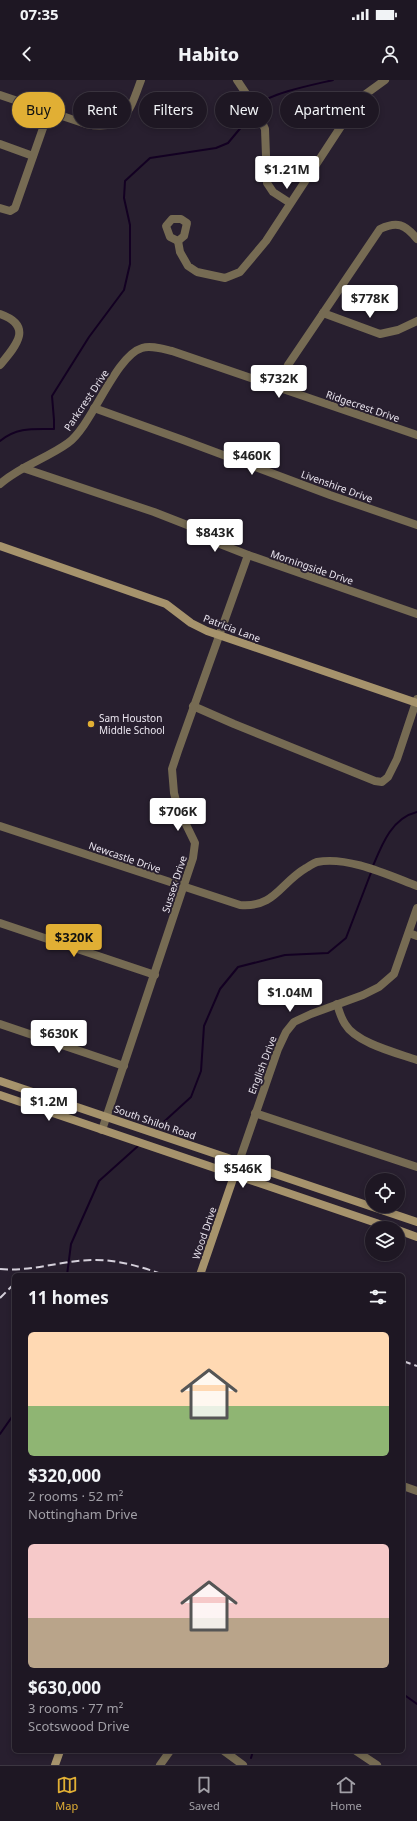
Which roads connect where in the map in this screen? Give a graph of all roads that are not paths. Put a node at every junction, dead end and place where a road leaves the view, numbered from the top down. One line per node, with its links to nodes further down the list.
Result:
1 (141, 80): 6 (street)
2 (237, 80): 10 (street)
3 (385, 80): 10 (street)
4 (0, 95): 5 (street)
5 (12, 99)
6 (65, 117)
7 (43, 128): 9 (street)
8 (0, 144): 9 (street)
9 (33, 156): 11 (street)
10 (290, 203): 13 (street)
11 (0, 208)
12 (417, 238): 14 (street)
13 (178, 241)
14 (323, 313): 16 (street); 19 (street)
15 (3, 315): 18 (street)
16 (417, 321)
17 (143, 347): 19 (street, Ridgecrest Drive); 20 (street, Parkcrest Drive)
18 (0, 365)
19 (280, 388): 21 (street, Ridgecrest Drive)
20 (94, 408): 22 (street, Parkcrest Drive); 24 (street, Livenshire Drive)
21 (417, 435)
22 (23, 468): 23 (street, Parkcrest Drive); 26 (street, Morningside Drive)
23 (0, 484)
24 (417, 525)
25 (0, 546): 28 (main road, Patricia Lane)
26 (248, 555): 27 (street, Morningside Drive); 28 (street, Sussex Drive)
27 (417, 614)
28 (218, 636): 29 (main road, Patricia Lane); 30 (street, Sussex Drive)
29 (417, 702): 30 (street)
30 (194, 706): 33 (street, Sussex Drive)
31 (0, 826): 33 (street, Newcastle Drive)
32 (417, 886): 33 (street, Newcastle Drive)
33 (184, 888): 38 (street, Sussex Drive)
34 (417, 908): 36 (street, English Drive)
35 (0, 923): 38 (street)
36 (409, 933): 37 (street); 39 (street, English Drive)
37 (417, 936)
38 (155, 975): 42 (street, Sussex Drive)
39 (337, 1004): 41 (street); 45 (street, English Drive)
40 (0, 1024): 42 (street)
41 (417, 1060)
42 (124, 1066): 46 (street, Sussex Drive)
43 (0, 1081): 46 (main road, South Shiloh Road)
44 (0, 1095): 47 (main road)
45 (255, 1113): 48 (street, English Drive); 49 (street)
46 (106, 1116): 47 (street, Sussex Drive); 48 (main road, South Shiloh Road)
47 (102, 1130): 50 (main road)
48 (239, 1161): 50 (street, English Drive); 52 (main road, South Shiloh Road)
49 (417, 1167)
50 (234, 1176): 51 (main road); 55 (main road, Wood Drive)
51 (370, 1221)
52 (417, 1222)
53 (405, 1233): 54 (main road)
54 (417, 1237)
55 (201, 1273)
56 (405, 1487): 57 (street)
57 (417, 1491)
58 (59, 1753): 62 (main road)
59 (169, 1753): 63 (street)
60 (227, 1753): 64 (street)
61 (359, 1753): 65 (street)
62 (55, 1765)
63 (160, 1765)
64 (243, 1765)
65 (377, 1765)

